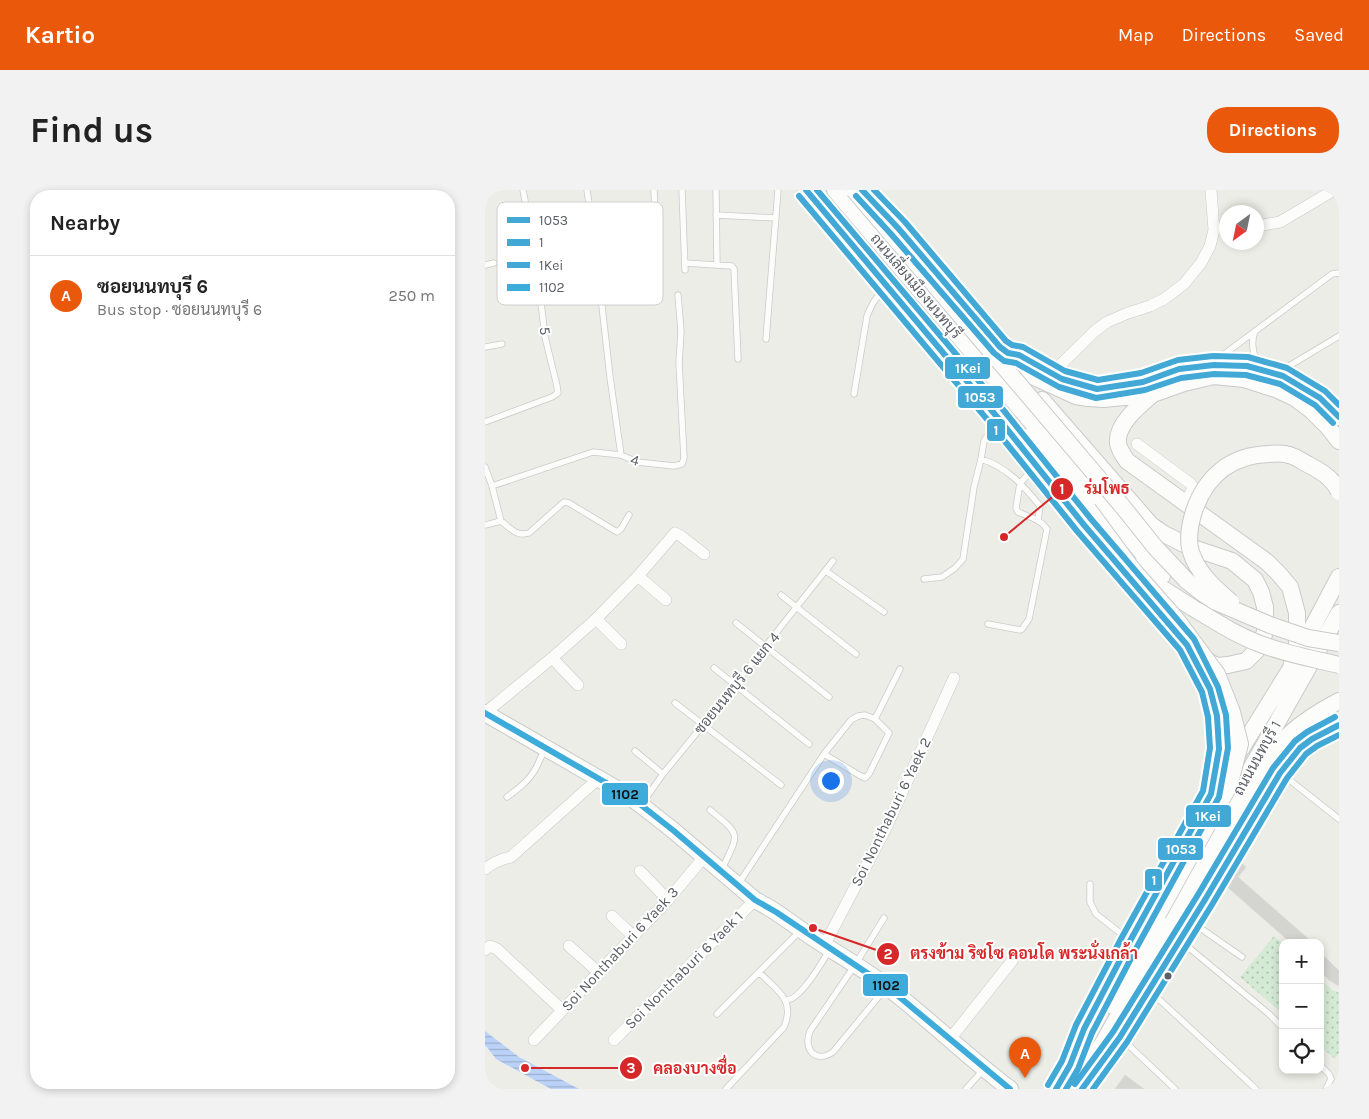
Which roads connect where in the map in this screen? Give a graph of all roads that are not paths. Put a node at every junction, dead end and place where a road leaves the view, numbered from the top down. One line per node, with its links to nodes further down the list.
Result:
1 (682, 190): 17 (lane)
2 (716, 190): 11 (lane)
3 (779, 190): 12 (lane)
4 (806, 190): 22 (main road, ถนนนนทบุรี 1)
5 (817, 190): 53 (main road)
6 (835, 190): 67 (main road, ถนนเลี่ยงเมืองนนทบุรี)
7 (854, 190): 70 (main road, ถนนเลี่ยงเมืองนนทบุรี, bridge)
8 (862, 190): 31 (main road)
9 (1211, 190): 14 (street)
10 (1334, 190): 13 (street)
11 (716, 215): 12 (lane); 19 (lane)
12 (776, 218): 28 (lane)
13 (1264, 225)
14 (1214, 230): 15 (street); 36 (street)
15 (1219, 231)
16 (494, 263): 18 (lane)
17 (685, 263): 19 (lane); 20 (lane)
18 (485, 265)
19 (717, 265): 32 (lane)
20 (685, 270)
21 (1339, 273): 26 (lane)
22 (888, 287): 38 (lane); 41 (main road, ถนนนนทบุรี 1)
23 (678, 295): 45 (lane, 4)
24 (541, 305): 42 (lane, 5)
25 (601, 305): 45 (lane)
26 (1255, 331): 33 (lane); 34 (lane)
27 (1339, 336): 37 (lane)
28 (766, 339)
29 (485, 344): 30 (lane)
30 (502, 344)
31 (1008, 353): 35 (main road); 36 (main road)
32 (738, 359)
33 (1214, 364): 34 (main road); 36 (main road)
34 (1258, 369): 37 (main road)
35 (1019, 370): 39 (main road); 76 (main road)
36 (1052, 373)
37 (1276, 374): 40 (main road)
38 (854, 394)
39 (1153, 394): 43 (main road); 52 (main road)
40 (1339, 417)
41 (998, 418): 46 (lane); 47 (main road, ถนนนนทบุรี 1)
42 (485, 422)
43 (1339, 441)
44 (1137, 444): 52 (street)
45 (621, 456): 50 (lane, 4)
46 (981, 459): 49 (lane); 63 (lane)
47 (1036, 466): 49 (lane); 76 (main road, ถนนนนทบุรี 1)
48 (485, 467): 50 (lane)
49 (1020, 483): 55 (lane); 55 (lane)
50 (492, 486): 56 (lane)
51 (1339, 492): 70 (main road, bridge)
52 (1185, 504): 82 (main road)
53 (1087, 509): 67 (main road, bridge); 141 (main road, bridge)
54 (629, 515): 56 (lane)
55 (1037, 520): 73 (lane)
56 (501, 521): 57 (lane)
57 (485, 525)
58 (704, 554): 61 (street)
59 (833, 561): 60 (lane, ซอยนนทบุรี 6 แยก 4)
60 (826, 571): 66 (lane, ซอยนนทบุรี 6 แยก 4); 68 (lane)
61 (638, 576): 65 (street); 71 (street)
62 (1339, 576): 82 (main road)
63 (924, 579)
64 (781, 596): 66 (lane)
65 (666, 600)
66 (796, 608): 77 (lane, ซอยนนทบุรี 6 แยก 4); 78 (lane)
67 (1193, 608): 80 (main road, bridge)
68 (883, 612)
69 (1339, 614): 120 (main road, ถนนนนทบุรี 1)
70 (1247, 616): 74 (main road, ถนนเลี่ยงเมืองนนทบุรี, bridge)
71 (597, 619): 75 (street); 79 (street)
72 (736, 623): 77 (lane)
73 (988, 624)
74 (1339, 643)
75 (621, 644)
76 (1187, 645): 102 (main road, ถนนนนทบุรี 1)
77 (766, 647): 86 (lane, ซอยนนทบุรี 6 แยก 4); 87 (lane)
78 (856, 654)
79 (552, 658): 85 (street); 90 (street)
80 (1339, 665)
81 (714, 668): 86 (lane)
82 (1291, 668): 102 (main road)
83 (900, 669): 91 (lane)
84 (954, 678): 124 (street, Soi Nonthaburi 6 Yaek 2)
85 (578, 685)
86 (735, 686): 92 (lane, ซอยนนทบุรี 6 แยก 4); 94 (lane)
87 (829, 697)
88 (1339, 701): 120 (main road)
89 (675, 703): 92 (lane)
90 (487, 717): 95 (main road)
91 (875, 719): 97 (lane); 97 (lane)
92 (703, 725): 99 (lane, ซอยนนทบุรี 6 แยก 4); 101 (lane)
93 (1339, 725): 98 (main road)
94 (809, 744)
95 (546, 748): 100 (main road); 103 (lane)
96 (635, 751): 99 (lane)
97 (824, 754): 112 (lane)
98 (1280, 773): 106 (lane); 117 (main road)
99 (663, 774): 104 (lane, ซอยนนทบุรี 6 แยก 4)
100 (599, 778): 104 (main road); 108 (street)
101 (781, 785)
102 (1211, 794): 122 (main road, ถนนนนทบุรี 1)
103 (507, 797)
104 (641, 805): 107 (main road)
105 (711, 810): 109 (lane)
106 (1339, 820)
107 (704, 857): 109 (main road); 113 (street, Soi Nonthaburi 6 Yaek 3)
108 (485, 869)
109 (721, 871): 112 (main road)
110 (639, 872): 113 (street)
111 (1090, 884): 122 (lane)
112 (738, 885): 114 (main road)
113 (668, 900): 119 (street, Soi Nonthaburi 6 Yaek 3)
114 (755, 900): 118 (main road); 140 (street, Soi Nonthaburi 6 Yaek 1)
115 (612, 916): 119 (street)
116 (883, 918): 128 (lane)
117 (1192, 921): 121 (main road); 126 (lane)
118 (801, 930): 124 (main road); 130 (lane)
119 (633, 936): 129 (street, Soi Nonthaburi 6 Yaek 3)
120 (1161, 937): 148 (main road, ถนนนนทบุรี 1)
121 (1180, 940): 132 (main road); 136 (lane)
122 (1130, 941): 141 (main road, ถนนนนทบุรี 1)
123 (569, 946): 129 (street)
124 (827, 948): 128 (main road); 133 (lane)
125 (485, 950): 134 (street)
126 (1242, 957)
127 (1012, 962): 138 (street)
128 (855, 965): 131 (main road); 131 (lane)
129 (599, 972): 134 (street, Soi Nonthaburi 6 Yaek 3)
130 (759, 972): 133 (lane); 135 (lane)
131 (887, 987): 138 (main road)
132 (1149, 990): 137 (main road); 151 (lane)
133 (786, 1000): 144 (lane)
134 (562, 1010): 139 (street, Soi Nonthaburi 6 Yaek 3)
135 (717, 1014)
136 (1279, 1024)
137 (1120, 1037): 149 (main road); 150 (lane)
138 (950, 1039): 142 (main road)
139 (534, 1040)
140 (614, 1040)
141 (1070, 1065): 147 (main road, ถนนนนทบุรี 1)
142 (984, 1069): 145 (lane); 146 (main road)
143 (1324, 1069): 152 (lane)
144 (726, 1089)
145 (966, 1089)
146 (1010, 1089)
147 (1055, 1089)
148 (1077, 1089)
149 (1082, 1089)
150 (1175, 1089)
151 (1256, 1089)
152 (1325, 1089)

